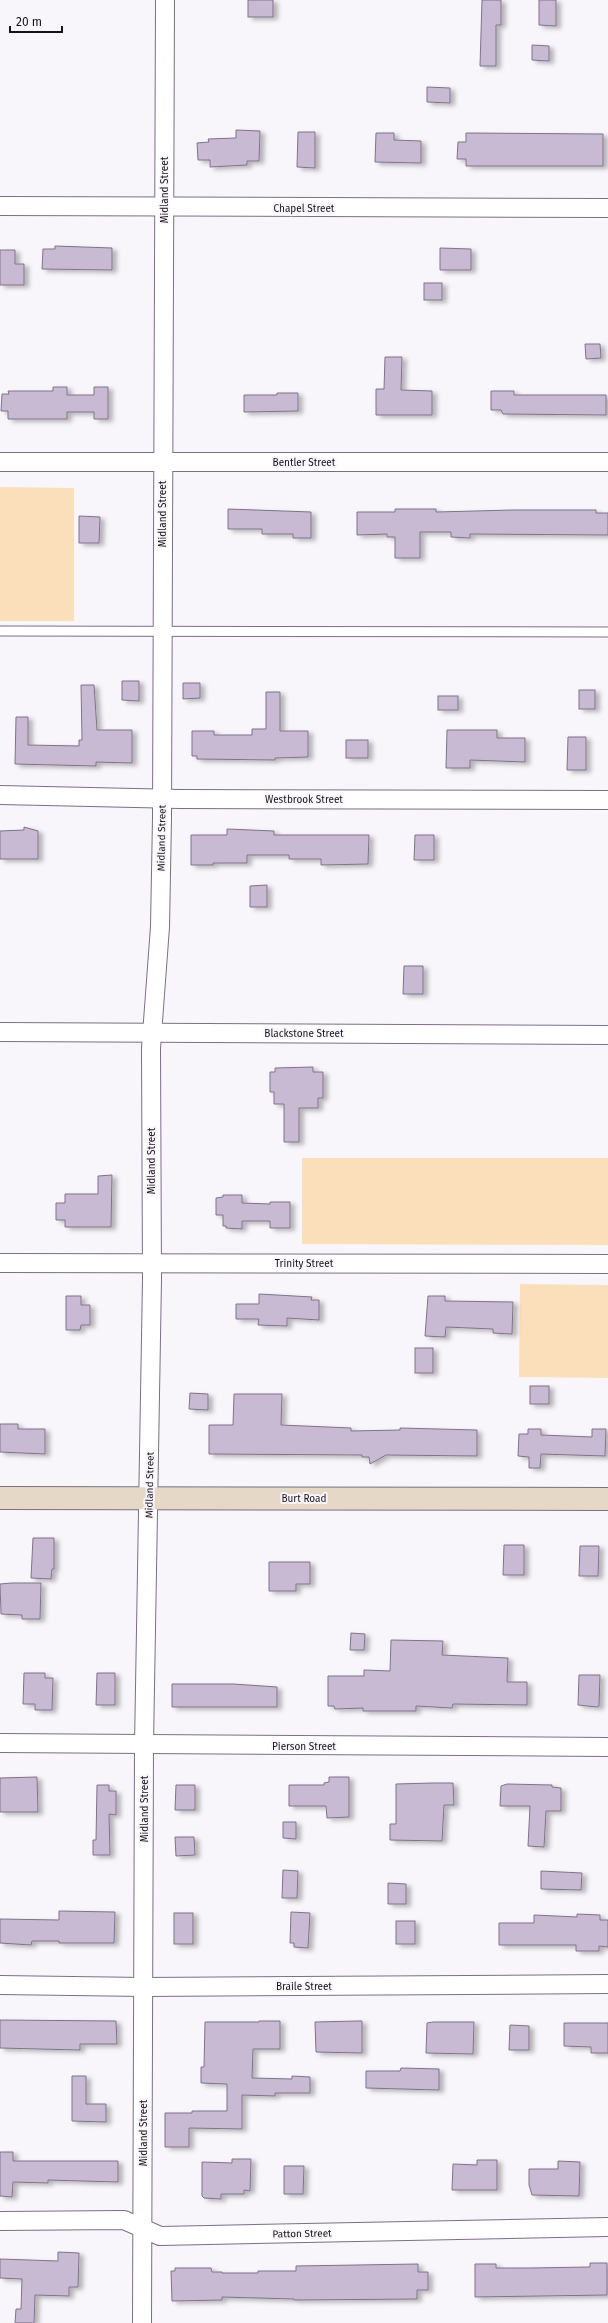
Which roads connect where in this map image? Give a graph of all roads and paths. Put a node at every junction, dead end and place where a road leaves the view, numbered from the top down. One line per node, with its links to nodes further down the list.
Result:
1 (165, 0): 3 (street, Midland Street)
2 (0, 206): 3 (street, Chapel Street)
3 (164, 208): 4 (street, Chapel Street); 6 (street, Midland Street)
4 (608, 208)
5 (0, 462): 6 (street, Bentler Street)
6 (162, 462): 7 (street, Bentler Street); 9 (street, Midland Street)
7 (608, 462)
8 (0, 631): 9 (lane)
9 (162, 631): 10 (lane); 12 (street, Midland Street)
10 (608, 632)
11 (0, 795): 12 (street, Westbrook Street)
12 (162, 798): 13 (street, Westbrook Street); 15 (street, Midland Street)
13 (608, 800)
14 (0, 1032): 15 (street, Blackstone Street)
15 (152, 1032): 16 (street, Blackstone Street); 18 (street, Midland Street)
16 (608, 1035)
17 (0, 1263): 18 (street, Trinity Street)
18 (152, 1263): 19 (street, Trinity Street); 21 (street, Midland Street)
19 (608, 1264)
20 (0, 1498): 21 (street, Burt Road)
21 (149, 1498): 22 (street, Burt Road); 24 (street, Midland Street)
22 (608, 1499)
23 (0, 1743): 24 (street, Pierson Street)
24 (144, 1745): 25 (street, Pierson Street); 28 (street, Midland Street)
25 (608, 1747)
26 (608, 1984): 28 (street, Braile Street)
27 (0, 1985): 28 (street, Braile Street)
28 (144, 1987): 31 (street, Midland Street)
29 (0, 2221): 31 (street, Patton Street)
30 (608, 2227): 31 (street, Patton Street)
31 (143, 2228): 32 (street, Midland Street)
32 (142, 2323)

